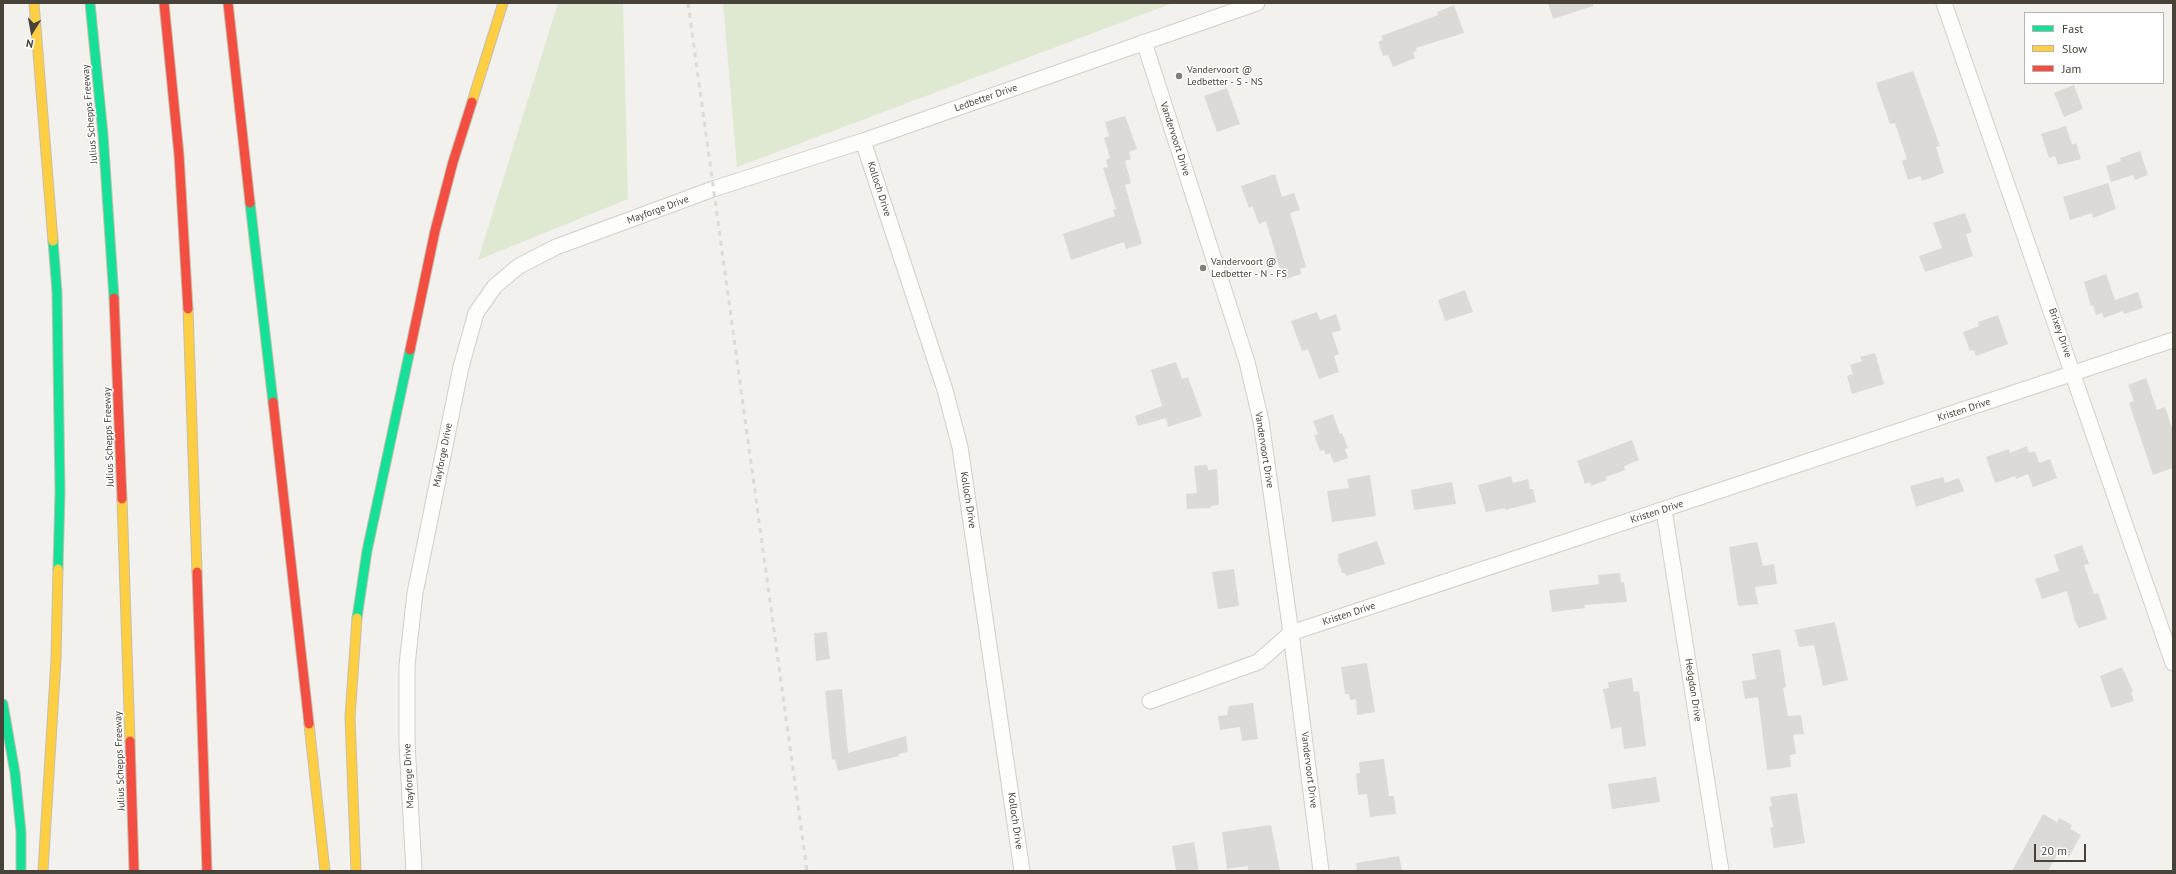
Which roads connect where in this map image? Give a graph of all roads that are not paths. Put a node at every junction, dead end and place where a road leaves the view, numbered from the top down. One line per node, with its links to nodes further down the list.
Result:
1 (34, 3): 19 (highway)
2 (90, 3): 20 (highway, Julius Schepps Freeway)
3 (164, 3): 21 (highway)
4 (228, 3): 22 (highway)
5 (503, 3): 23 (highway)
6 (1257, 3): 8 (street, Ledbetter Drive)
7 (1944, 3): 12 (street, Brixey Drive)
8 (1144, 42): 9 (street, Ledbetter Drive); 14 (street, Vandervoort Drive)
9 (863, 141): 10 (street, Ledbetter Drive); 25 (street, Kolloch Drive)
10 (713, 189): 24 (street, Mayforge Drive)
11 (2173, 340): 12 (street, Kristen Drive)
12 (2074, 373): 13 (street, Kristen Drive); 15 (street, Brixey Drive)
13 (1664, 510): 14 (street, Kristen Drive); 27 (street, Hedgdon Drive)
14 (1291, 633): 16 (street, Kristen Drive); 26 (street, Vandervoort Drive)
15 (2173, 663)
16 (1150, 702)
17 (3, 704): 18 (highway)
18 (22, 871)
19 (43, 871)
20 (134, 871)
21 (207, 871)
22 (325, 871)
23 (356, 871)
24 (414, 871)
25 (1022, 871)
26 (1321, 871)
27 (1721, 871)

